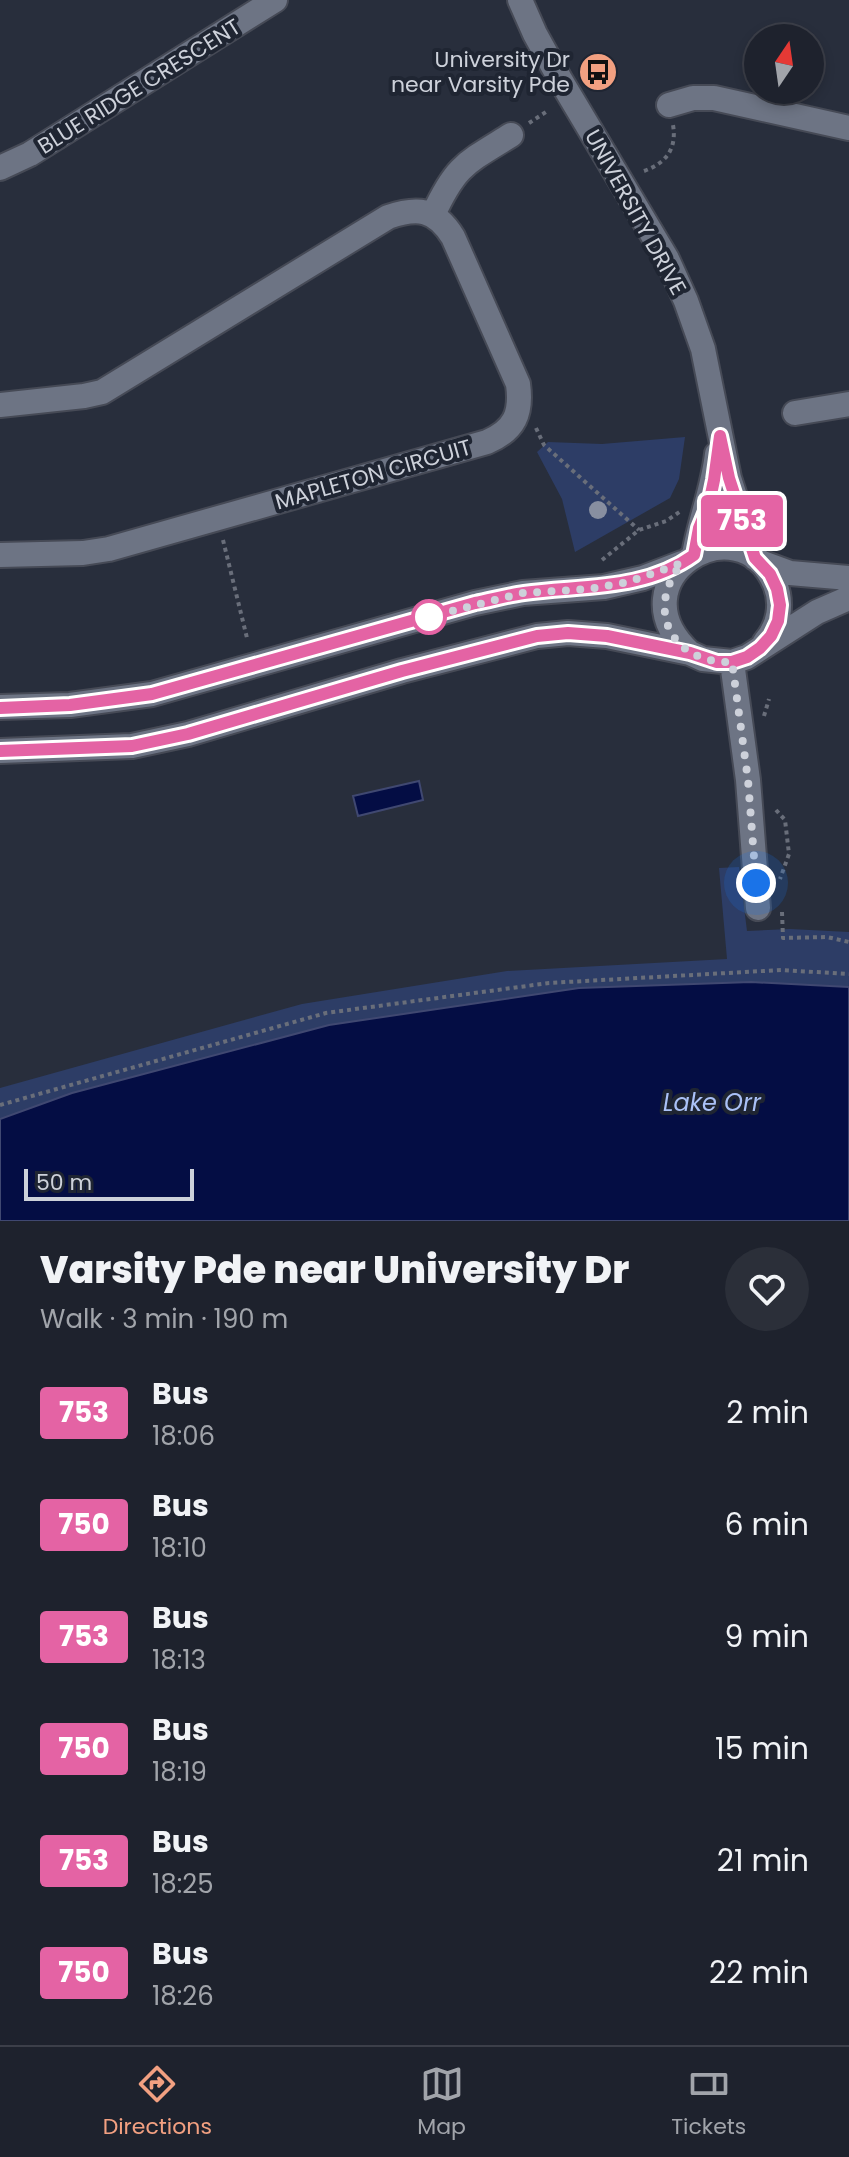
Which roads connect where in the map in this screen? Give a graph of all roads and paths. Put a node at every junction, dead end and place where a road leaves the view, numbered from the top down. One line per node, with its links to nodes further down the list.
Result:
1 (275, 0): 6 (street, BLUE RIDGE CRESCENT)
2 (520, 0): 13 (street, UNIVERSITY DRIVE)
3 (669, 105): 4 (street); 7 (path)
4 (849, 128)
5 (511, 135): 8 (street)
6 (0, 168)
7 (644, 171)
8 (433, 215): 10 (street); 12 (street)
9 (849, 404): 11 (street)
10 (0, 405)
11 (795, 413)
12 (518, 416): 15 (street, MAPLETON CIRCUIT); 16 (path)
13 (720, 436): 18 (street, UNIVERSITY DRIVE); 20 (street, UNIVERSITY DRIVE)
14 (686, 507): 16 (path)
15 (218, 518): 17 (street, MAPLETON CIRCUIT); 23 (path)
16 (639, 530): 19 (path)
17 (0, 555)
18 (688, 559): 20 (street); 25 (street); 28 (street)
19 (602, 560)
20 (757, 560): 21 (street); 24 (street)
21 (849, 578)
22 (849, 598): 24 (street)
23 (247, 638)
24 (760, 648): 26 (street)
25 (690, 653): 26 (street); 30 (street)
26 (732, 662): 33 (street)
27 (769, 699): 29 (path)
28 (0, 707)
29 (763, 722)
30 (0, 751)
31 (774, 798): 32 (path)
32 (781, 893)
33 (770, 908): 34 (path)
34 (849, 942)
35 (849, 974): 36 (path)
36 (0, 1105)

